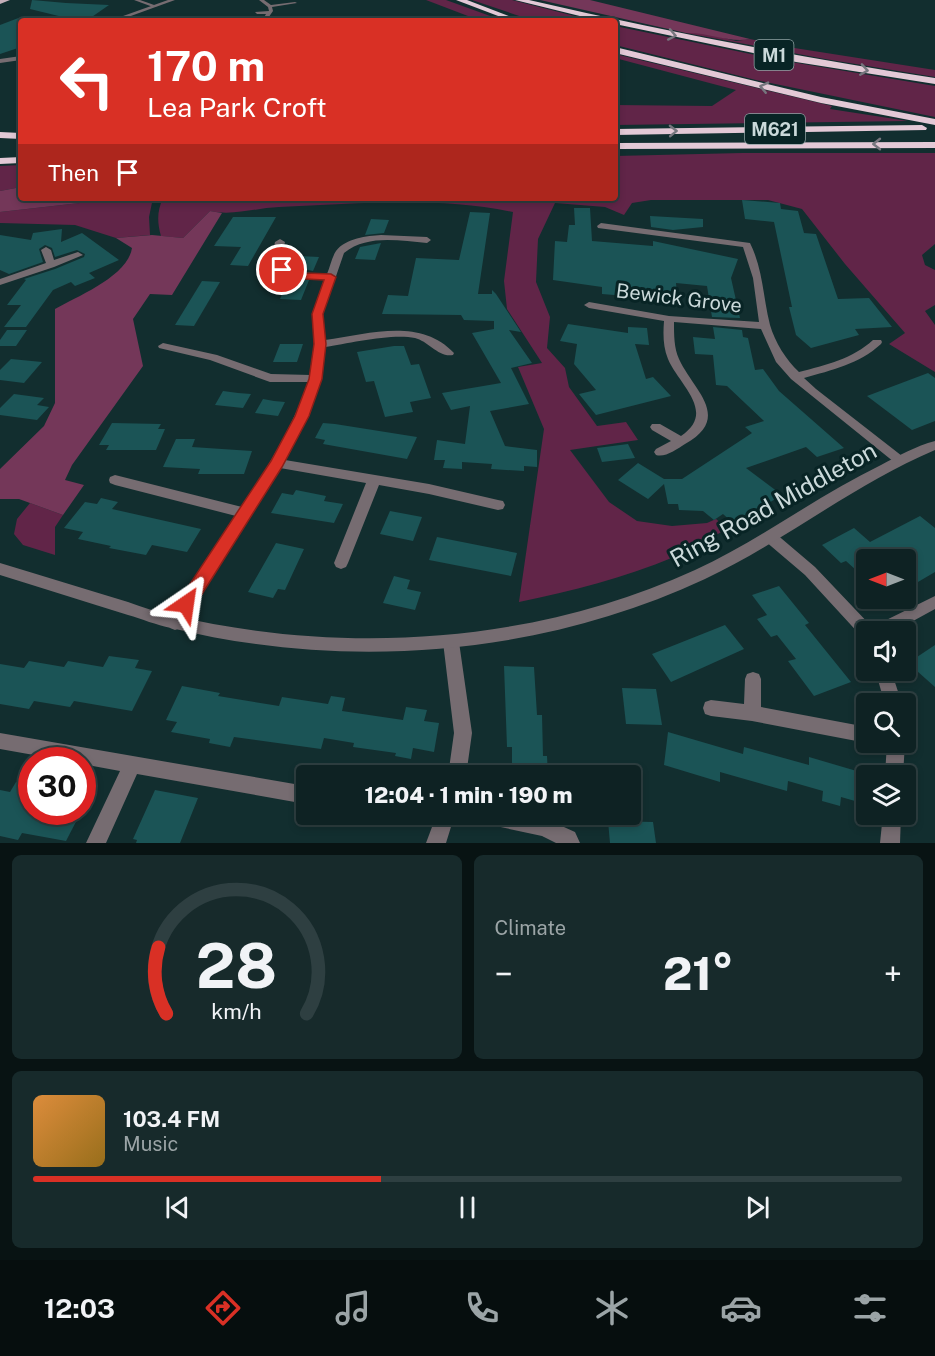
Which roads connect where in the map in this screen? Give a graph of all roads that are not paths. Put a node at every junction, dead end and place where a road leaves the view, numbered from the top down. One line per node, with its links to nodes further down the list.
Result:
1 (7, 0): 7 (main road)
2 (136, 0): 9 (lane)
3 (173, 0): 9 (street)
4 (261, 0): 10 (lane)
5 (459, 0): 15 (highway)
6 (519, 0): 16 (highway)
7 (0, 2)
8 (296, 3): 10 (lane)
9 (155, 6): 13 (street)
10 (270, 6): 12 (lane)
11 (257, 13): 12 (lane)
12 (269, 13): 14 (lane)
13 (121, 18)
14 (266, 18)
15 (510, 18)
16 (597, 18)
17 (618, 23): 21 (highway, M1, one-way to 21)
18 (618, 51): 22 (highway, M1, one-way to 18)
19 (18, 58): 20 (lane)
20 (0, 61)
21 (935, 81)
22 (935, 122)
23 (0, 124): 24 (highway)
24 (18, 124)
25 (935, 128): 26 (highway, M621, one-way to 25)
26 (618, 132)
27 (0, 135): 28 (highway)
28 (18, 136)
29 (935, 145): 30 (highway, M621, one-way to 30)
30 (618, 146)
31 (18, 159): 32 (highway)
32 (0, 161)
33 (601, 226): 37 (street)
34 (743, 232): 37 (street)
35 (427, 240): 41 (street)
36 (280, 242): 41 (street)
37 (747, 245): 45 (street)
38 (46, 250): 40 (street)
39 (78, 255): 40 (street)
40 (51, 265): 42 (street)
41 (331, 277): 47 (street)
42 (0, 282)
43 (589, 305): 44 (street, Bewick Grove)
44 (669, 319): 45 (street, Bewick Grove); 53 (street)
45 (765, 326): 50 (street)
46 (877, 342): 50 (street)
47 (320, 344): 49 (street); 51 (street)
48 (163, 346): 51 (street)
49 (449, 353)
50 (795, 377): 56 (street)
51 (316, 379): 57 (street)
52 (656, 427): 53 (street)
53 (680, 441): 55 (street)
54 (935, 445): 56 (street, Ring Road Middleton)
55 (660, 452)
56 (898, 459): 62 (street, Ring Road Middleton)
57 (277, 464): 59 (street); 61 (street)
58 (115, 480): 61 (street)
59 (374, 480): 60 (street); 63 (street)
60 (498, 505)
61 (244, 513): 68 (street)
62 (770, 537): 66 (street); 69 (street, Ring Road Middleton)
63 (341, 563)
64 (0, 569): 68 (street, Ring Road Middleton)
65 (935, 602): 67 (street)
66 (857, 621)
67 (899, 621)
68 (175, 623): 69 (street, Ring Road Middleton)
69 (451, 642): 76 (street)
70 (753, 679): 72 (street)
71 (711, 708): 72 (street)
72 (752, 713): 73 (street)
73 (856, 733)
74 (0, 741): 75 (street)
75 (132, 764): 77 (street); 81 (street)
76 (459, 765)
77 (296, 793)
78 (442, 825): 82 (street)
79 (534, 825): 83 (street)
80 (891, 825): 84 (street)
81 (96, 843)
82 (436, 843)
83 (570, 843)
84 (890, 843)

